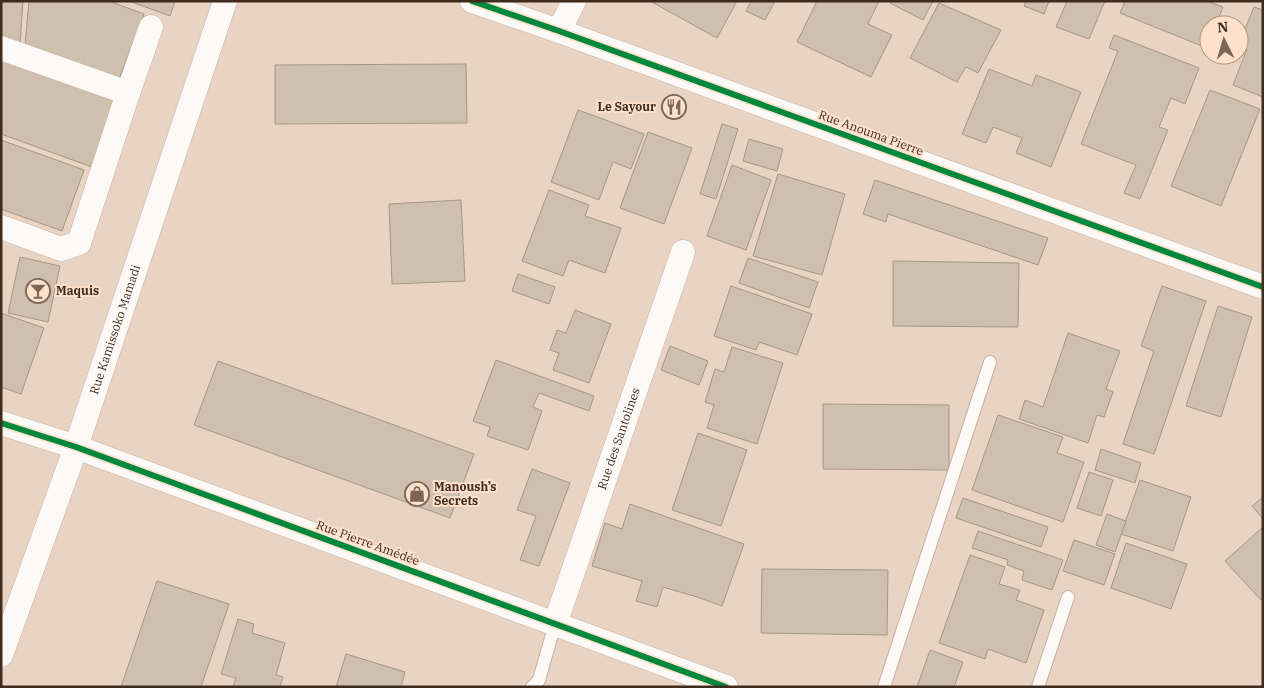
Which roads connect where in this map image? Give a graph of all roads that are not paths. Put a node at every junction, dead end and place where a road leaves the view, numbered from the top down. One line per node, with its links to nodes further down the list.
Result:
1 (225, 1): 13 (street, Rue Kamissoko Mamadi)
2 (472, 1): 5 (street, Rue Anouma Pierre)
3 (574, 1): 5 (street)
4 (151, 27): 7 (street)
5 (559, 31): 10 (street, Rue Anouma Pierre)
6 (1, 48): 7 (street)
7 (128, 93): 8 (street)
8 (1, 227)
9 (683, 252): 15 (street, Rue des Santolines)
10 (1263, 287)
11 (990, 362): 19 (lane)
12 (1, 423): 13 (street, Rue Pierre Amédée)
13 (76, 447): 15 (street, Rue Pierre Amédée); 16 (street, Rue Kamissoko Mamadi)
14 (1068, 597): 20 (lane)
15 (555, 624): 17 (lane); 18 (street, Rue Pierre Amédée)
16 (1, 655)
17 (532, 687)
18 (726, 687)
19 (884, 687)
20 (1038, 687)

